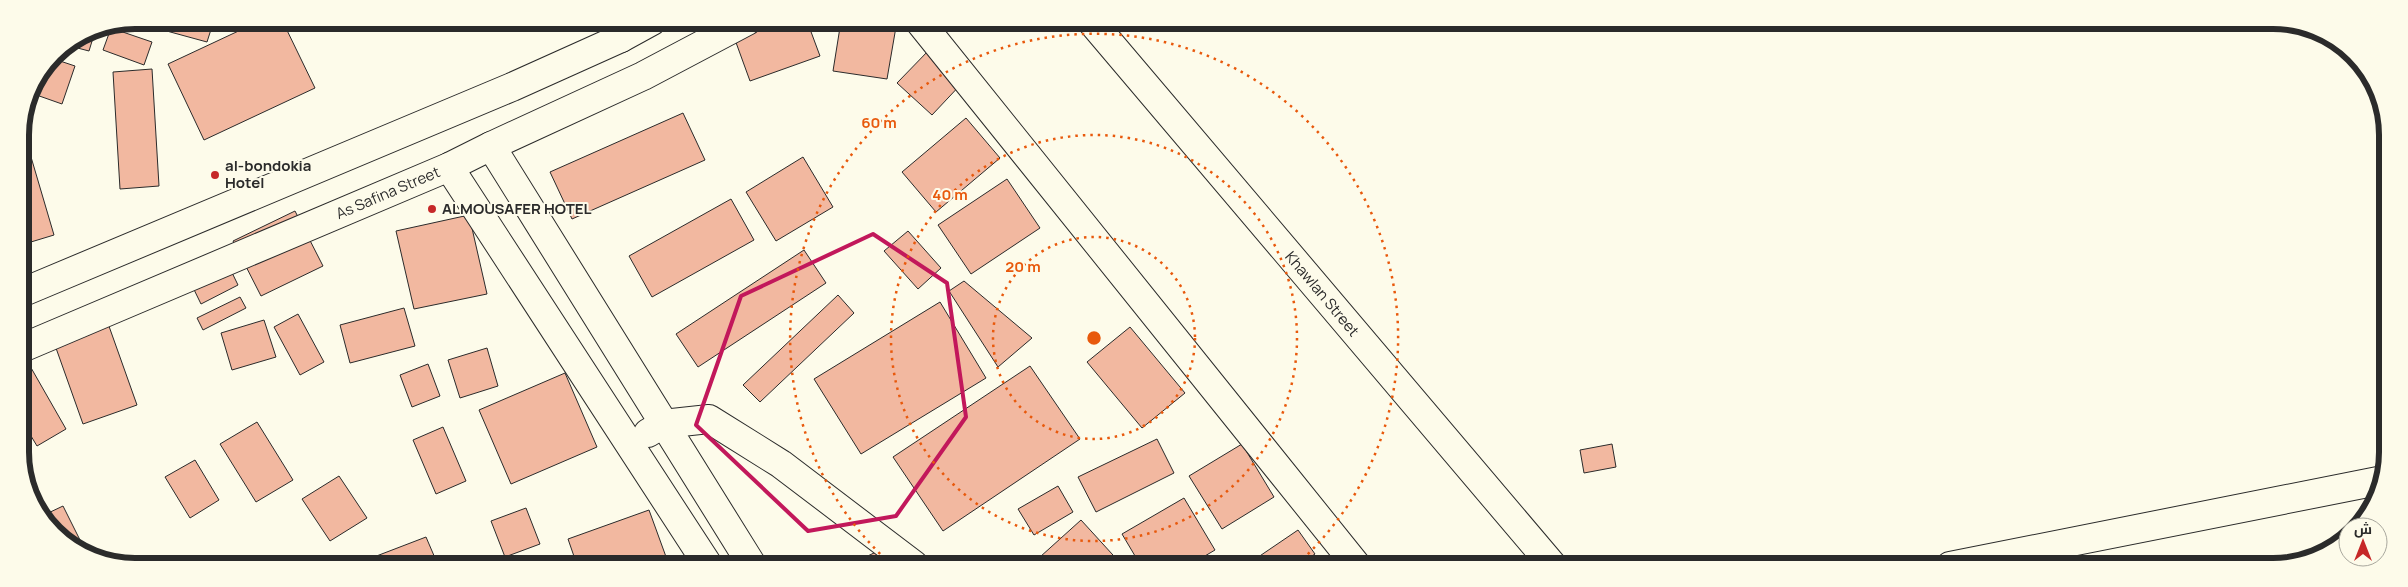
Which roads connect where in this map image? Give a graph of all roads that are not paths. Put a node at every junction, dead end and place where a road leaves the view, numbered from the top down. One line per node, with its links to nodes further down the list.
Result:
1 (616, 29): 7 (street)
2 (732, 29): 5 (street, As Safina Street)
3 (925, 29): 15 (street)
4 (1098, 29): 16 (street, Khawlan Street)
5 (491, 146): 6 (street, As Safina Street); 9 (street)
6 (449, 168): 8 (street, As Safina Street); 10 (street)
7 (29, 290)
8 (29, 345)
9 (663, 424): 10 (street); 13 (street); 14 (street)
10 (630, 444): 12 (street)
11 (2375, 482): 17 (street)
12 (703, 558)
13 (748, 558)
14 (904, 558)
15 (1351, 558)
16 (1546, 558)
17 (1990, 558)

